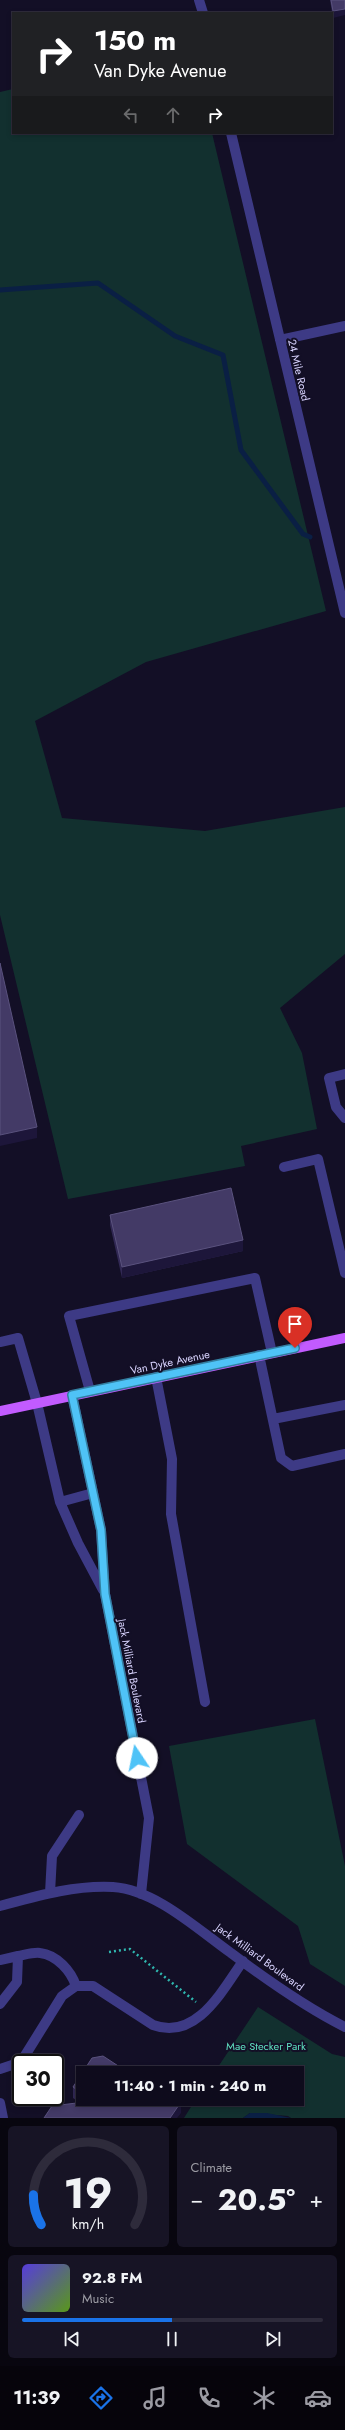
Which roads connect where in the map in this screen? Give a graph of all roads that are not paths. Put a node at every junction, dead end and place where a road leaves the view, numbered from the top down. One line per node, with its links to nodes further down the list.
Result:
1 (200, 0): 2 (street)
2 (203, 12)
3 (231, 134): 5 (street, 24 Mile Road)
4 (345, 326): 5 (street)
5 (280, 340): 6 (street, 24 Mile Road)
6 (345, 612)
7 (345, 1074): 8 (street)
8 (345, 1118)
9 (284, 1167): 10 (street)
10 (345, 1273)
11 (345, 1338): 13 (main road, Van Dyke Avenue)
12 (0, 1342): 18 (street, Jack Milliard Boulevard)
13 (272, 1352): 14 (main road, Van Dyke Avenue); 16 (street)
14 (260, 1355): 15 (main road, Van Dyke Avenue); 21 (street)
15 (156, 1377): 16 (main road, Van Dyke Avenue); 26 (street)
16 (90, 1391): 17 (main road, Van Dyke Avenue)
17 (72, 1395): 18 (main road, Van Dyke Avenue); 23 (street, Jack Milliard Boulevard)
18 (37, 1403): 20 (main road, Van Dyke Avenue); 24 (street, Jack Milliard Boulevard)
19 (345, 1404): 21 (street)
20 (0, 1411)
21 (273, 1419): 22 (street)
22 (345, 1454)
23 (92, 1493): 24 (street); 25 (street, Jack Milliard Boulevard)
24 (60, 1502): 25 (street, Jack Milliard Boulevard)
25 (105, 1594): 29 (street, Jack Milliard Boulevard)
26 (206, 1702)
27 (79, 1815): 28 (street)
28 (50, 1893): 29 (street, Jack Milliard Boulevard); 30 (street, Jack Milliard Boulevard)
29 (141, 1894): 33 (street, Jack Milliard Boulevard)
30 (0, 1906)
31 (18, 1956): 32 (street); 34 (street); 35 (street)
32 (0, 1960)
33 (243, 1961): 34 (street); 36 (street, Jack Milliard Boulevard)
34 (76, 1986): 37 (street)
35 (0, 2004)
36 (345, 2027)
37 (0, 2069)
38 (0, 2103): 39 (street)
39 (3, 2118)

